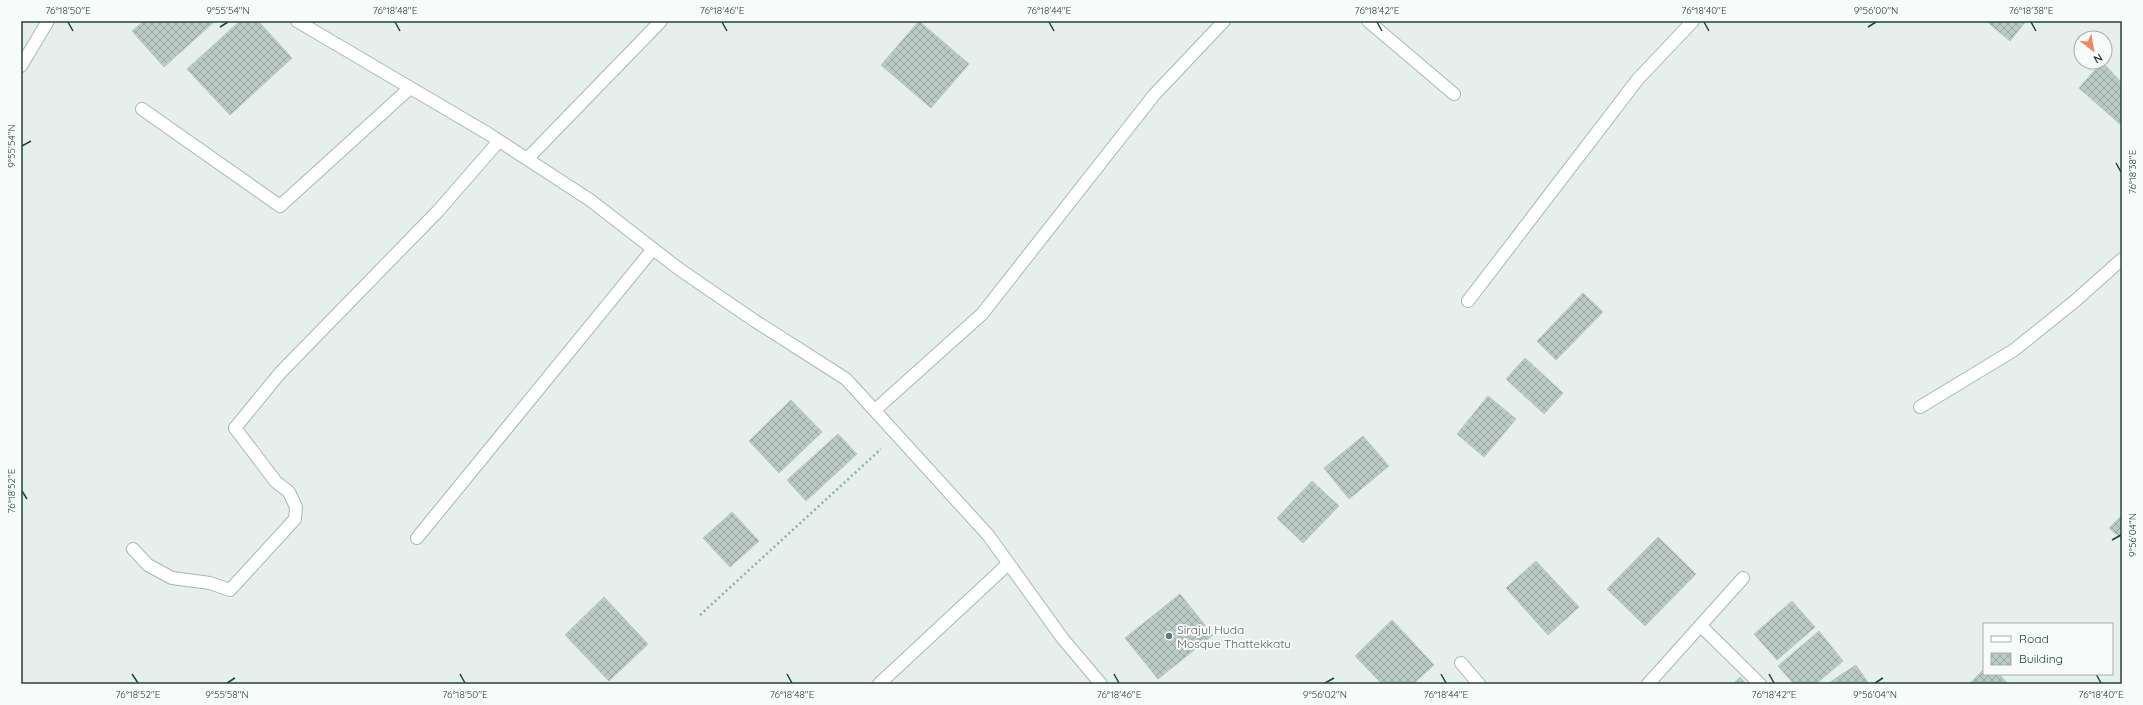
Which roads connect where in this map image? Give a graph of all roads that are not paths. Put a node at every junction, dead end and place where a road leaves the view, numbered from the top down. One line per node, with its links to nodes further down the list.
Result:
1 (48, 21): 7 (street)
2 (661, 21): 12 (street)
3 (1224, 21): 17 (street)
4 (1368, 21): 9 (street)
5 (1693, 21): 15 (street)
6 (299, 22): 8 (street)
7 (21, 66)
8 (410, 88): 10 (street); 11 (street)
9 (1454, 94)
10 (142, 109)
11 (499, 141): 12 (street); 19 (street)
12 (527, 159): 13 (street)
13 (653, 249): 17 (street); 18 (street)
14 (2122, 259): 16 (street)
15 (1468, 301)
16 (1920, 407)
17 (875, 410): 20 (street)
18 (417, 538)
19 (133, 549)
20 (1008, 564): 24 (street); 25 (street)
21 (1743, 578): 22 (street)
22 (1701, 626): 27 (street); 28 (street)
23 (1461, 664): 26 (street)
24 (879, 684)
25 (1101, 684)
26 (1479, 684)
27 (1648, 684)
28 (1760, 684)

